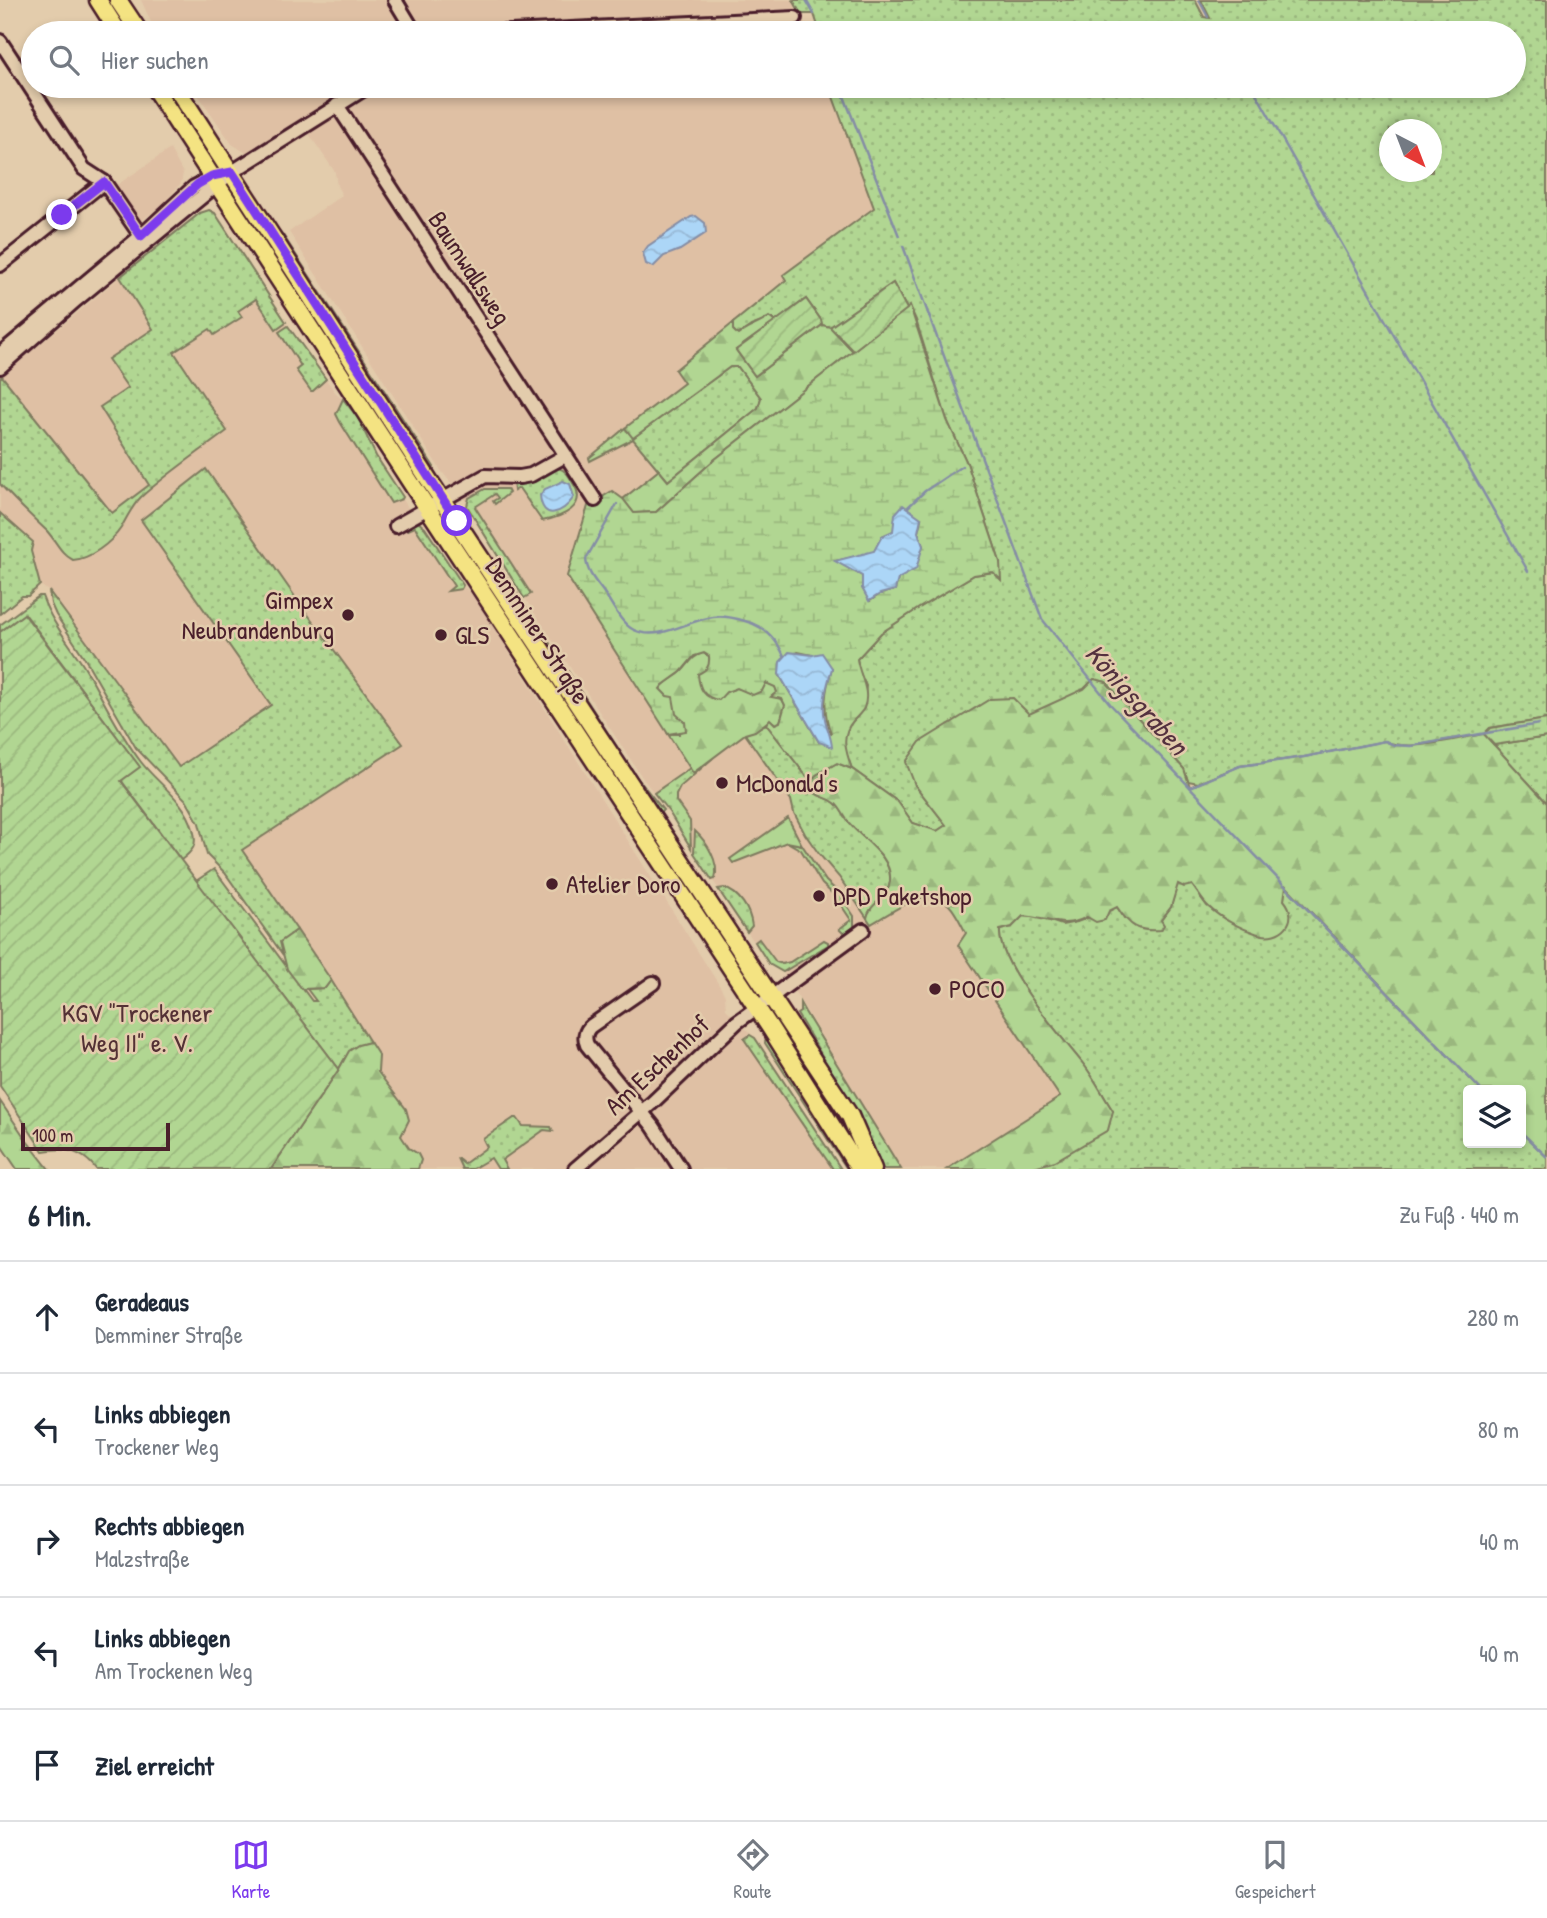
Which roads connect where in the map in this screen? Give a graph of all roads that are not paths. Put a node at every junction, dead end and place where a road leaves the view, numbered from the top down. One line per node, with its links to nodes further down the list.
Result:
1 (97, 0): 5 (main road)
2 (118, 0): 6 (main road)
3 (395, 0): 7 (street)
4 (794, 18): 8 (street)
5 (111, 21)
6 (132, 21)
7 (408, 21)
8 (733, 21)
9 (0, 41): 10 (street)
10 (21, 73)
11 (37, 98): 18 (street)
12 (161, 98): 17 (main road, Demminer Straße)
13 (183, 98): 16 (main road, Demminer Straße)
14 (349, 98): 15 (street)
15 (337, 105): 16 (street); 23 (street, Baumwallsweg)
16 (232, 172): 17 (street); 24 (main road, Demminer Straße)
17 (215, 180): 19 (street); 22 (street); 26 (main road, Demminer Straße)
18 (104, 182): 19 (street); 20 (street)
19 (141, 236): 21 (street)
20 (0, 265)
21 (0, 354)
22 (0, 367)
23 (565, 456): 24 (street); 25 (street, Baumwallsweg)
24 (442, 499): 26 (street); 30 (main road, Demminer Straße)
25 (595, 500)
26 (427, 507): 27 (street); 31 (main road, Demminer Straße)
27 (396, 526)
28 (863, 930): 30 (street)
29 (653, 983): 32 (street)
30 (773, 996): 31 (street, Am Eschenhof); 36 (main road, Demminer Straße)
31 (757, 1008): 32 (street, Am Eschenhof); 35 (main road, Demminer Straße)
32 (641, 1112): 33 (street, Am Eschenhof); 34 (street)
33 (575, 1169)
34 (681, 1169)
35 (859, 1169)
36 (873, 1169)

